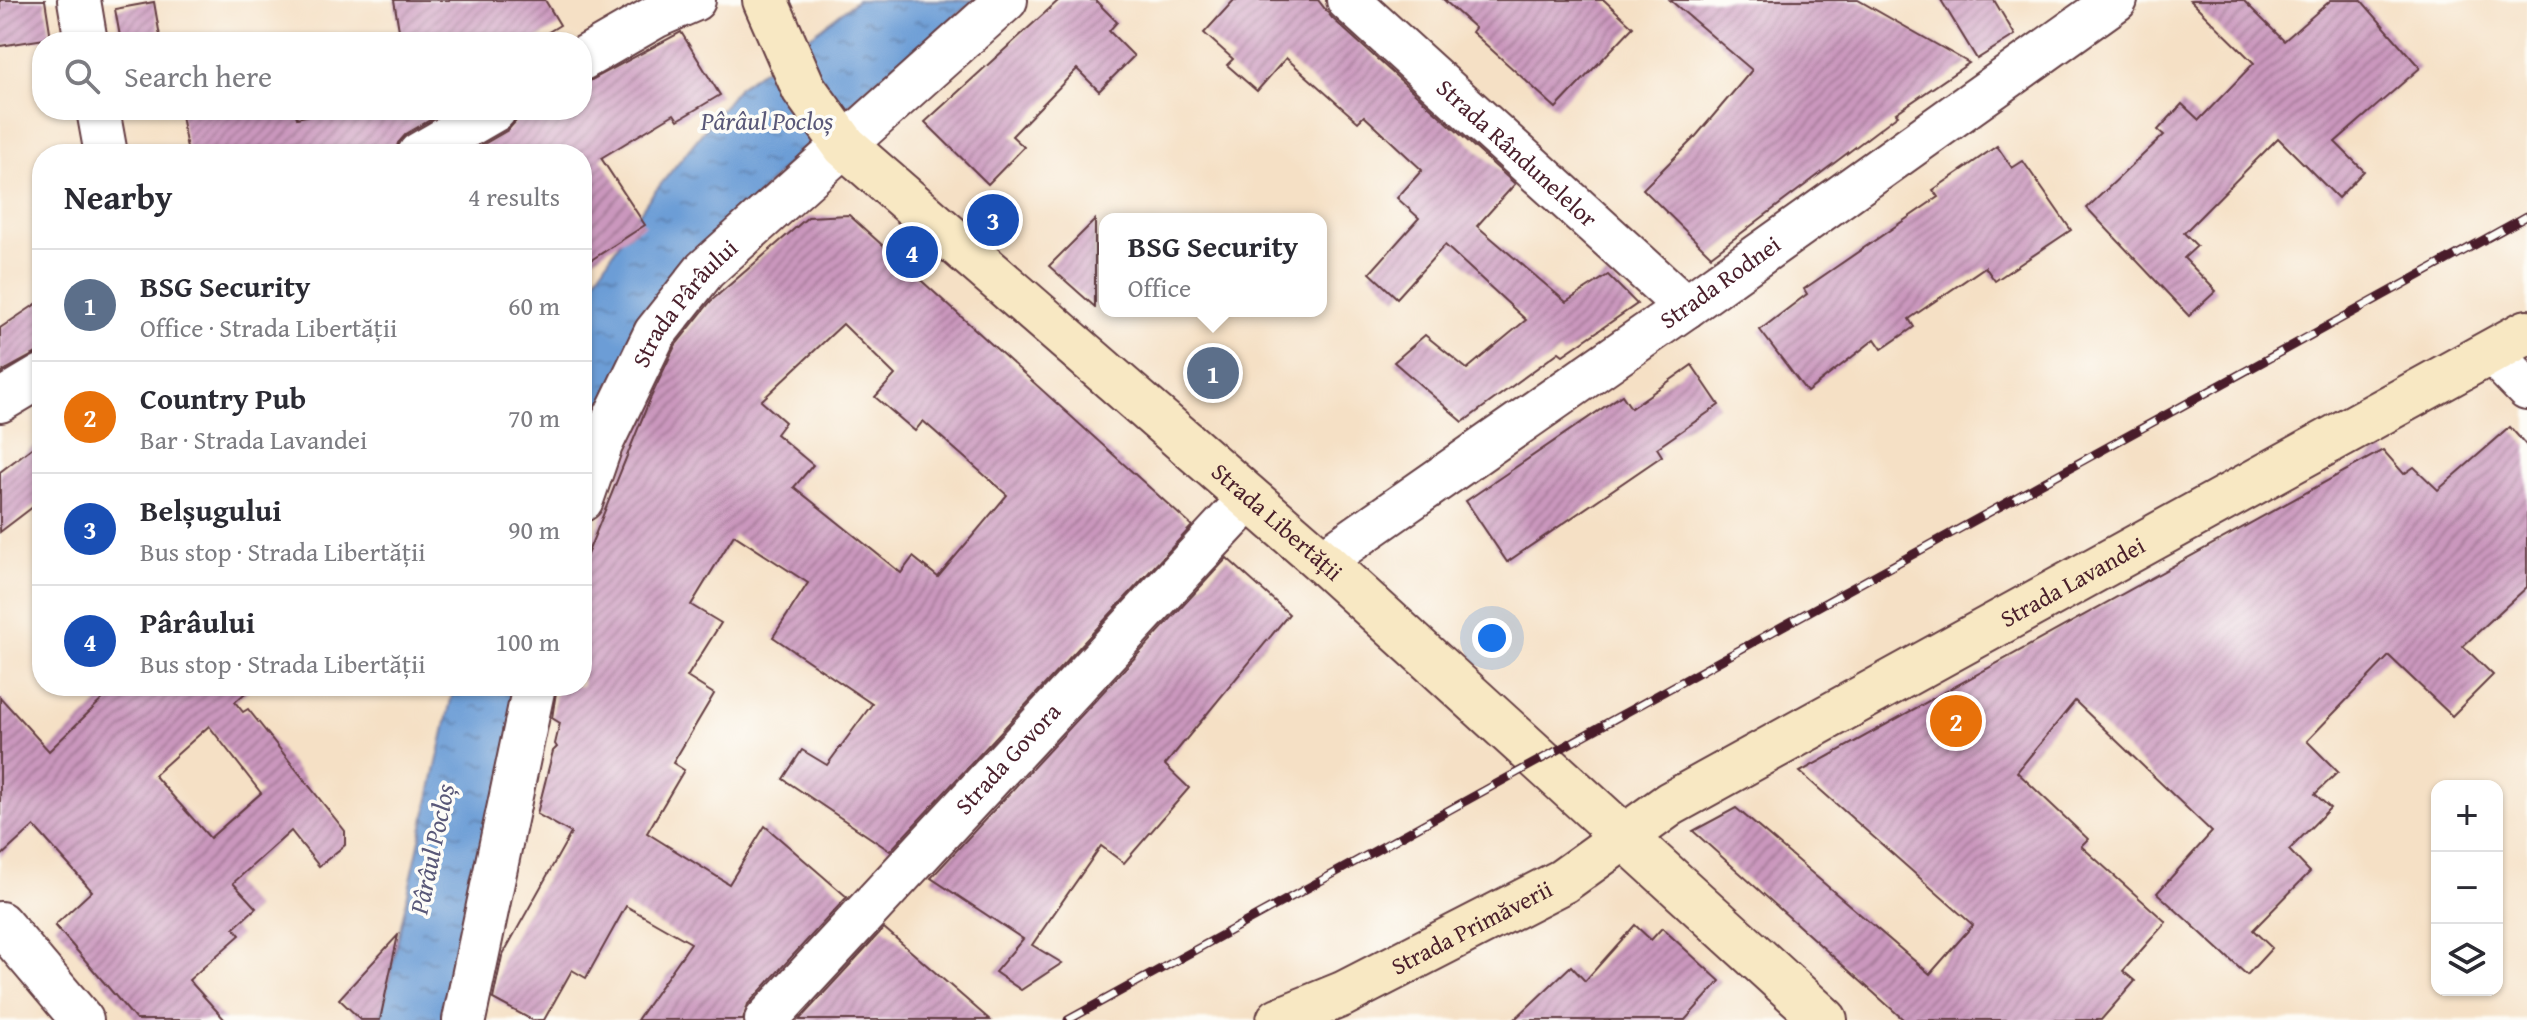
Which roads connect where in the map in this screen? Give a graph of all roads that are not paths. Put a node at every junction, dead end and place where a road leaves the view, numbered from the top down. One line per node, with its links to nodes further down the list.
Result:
1 (79, 0): 8 (street)
2 (694, 0): 9 (street)
3 (765, 0): 12 (main road, Strada Libertății)
4 (1006, 0): 12 (street, Strada Pârâului)
5 (1348, 0): 15 (street, Strada Rândunelelor)
6 (2116, 0): 7 (street, Strada Rodnei)
7 (2068, 14): 15 (street, Strada Rodnei)
8 (84, 32)
9 (592, 53)
10 (100, 120): 13 (street)
11 (478, 120): 14 (street)
12 (839, 139): 20 (street, Strada Pârâului); 21 (main road, Strada Libertății)
13 (104, 144)
14 (436, 144)
15 (1686, 307): 22 (street, Strada Rodnei)
16 (2509, 342): 18 (street); 24 (main road, Strada Lavandei)
17 (32, 382): 19 (street)
18 (2527, 389)
19 (0, 401)
20 (592, 471)
21 (1249, 499): 22 (main road, Strada Libertății); 29 (street, Strada Govora)
22 (1322, 561): 24 (main road, Strada Libertății)
23 (532, 696): 28 (street)
24 (1623, 837): 26 (main road, Strada Primăverii); 31 (main road, Strada Libertății)
25 (0, 923): 27 (street)
26 (1333, 1007): 30 (main road, Strada Primăverii)
27 (82, 1020)
28 (464, 1020)
29 (766, 1020)
30 (1279, 1020)
31 (1825, 1020)

